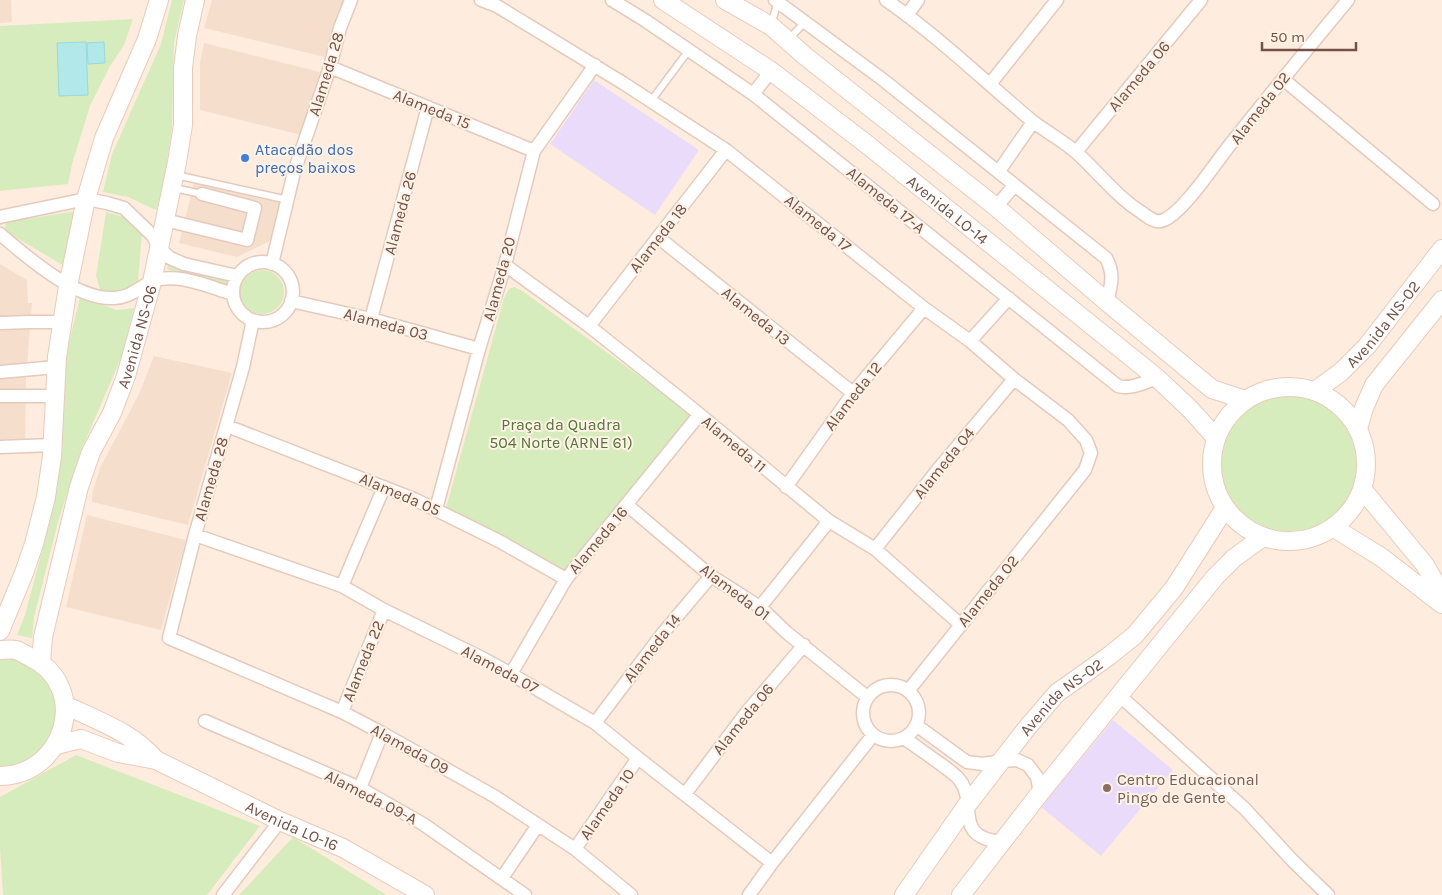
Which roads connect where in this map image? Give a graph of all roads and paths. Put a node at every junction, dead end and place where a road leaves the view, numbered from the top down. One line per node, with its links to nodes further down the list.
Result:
1 (159, 0): 35 (street)
2 (195, 0): 32 (street, Avenida NS-06)
3 (351, 0): 20 (street, Alameda 28)
4 (481, 0): 19 (street, Alameda 17)
5 (612, 0): 18 (street, Alameda 17-A)
6 (663, 0): 21 (street, Avenida LO-14)
7 (725, 0): 16 (street, Avenida LO-14)
8 (886, 0): 14 (street)
9 (918, 0): 14 (street)
10 (1057, 0): 23 (street)
11 (1202, 0): 30 (street, Alameda 06)
12 (1348, 0): 22 (street, Alameda 02)
13 (777, 1): 15 (street); 16 (lane)
14 (907, 15): 23 (street)
15 (804, 23): 17 (lane); 31 (street)
16 (771, 26): 17 (street, Avenida LO-14)
17 (787, 41): 38 (street, Avenida LO-14)
18 (689, 50): 24 (street, Alameda 17-A); 25 (lane)
19 (595, 65): 25 (street, Alameda 17); 29 (street, Alameda 20)
20 (330, 68): 26 (street, Alameda 15); 36 (street, Alameda 28)
21 (771, 71): 24 (street); 66 (street, Avenida LO-14)
22 (1283, 79): 30 (street, Alameda 02); 37 (street)
23 (990, 84): 27 (street)
24 (753, 94): 51 (street, Alameda 17-A)
25 (651, 101): 28 (street, Alameda 17)
26 (428, 107): 29 (street, Alameda 15); 56 (street, Alameda 26)
27 (1033, 122): 30 (street); 31 (street)
28 (726, 150): 42 (street, Alameda 18); 55 (street, Alameda 17)
29 (534, 152): 46 (street, Alameda 20)
30 (1076, 152)
31 (999, 171): 33 (street)
32 (173, 181): 34 (lane); 36 (lane); 40 (street, Avenida NS-06)
33 (1014, 186): 38 (street); 54 (street)
34 (202, 194): 40 (street)
35 (86, 199): 39 (street); 43 (street); 49 (street)
36 (288, 200): 45 (street, Alameda 28)
37 (1433, 204)
38 (996, 207): 54 (street, Avenida LO-14)
39 (0, 217)
40 (165, 220): 43 (street, Avenida NS-06)
41 (0, 234): 49 (street)
42 (659, 238): 60 (street, Alameda 18); 68 (street, Alameda 13)
43 (159, 248): 47 (street); 48 (street, Avenida NS-06)
44 (1442, 249): 67 (street, Avenida NS-02)
45 (272, 264): 47 (street); 53 (street)
46 (505, 265): 60 (street, Alameda 11); 62 (street, Alameda 20)
47 (237, 276): 50 (street)
48 (152, 282): 49 (street); 50 (street); 102 (street, Avenida NS-06)
49 (68, 286): 58 (street)
50 (233, 294): 57 (street)
51 (1009, 298): 61 (street); 66 (street, Alameda 17-A)
52 (1442, 300): 74 (street, Avenida NS-02)
53 (291, 301): 56 (street, Alameda 03); 57 (street)
54 (1107, 302): 71 (street, Avenida LO-14)
55 (924, 308): 61 (street, Alameda 17); 68 (street, Alameda 12)
56 (371, 318): 62 (street, Alameda 03)
57 (253, 320): 73 (street, Alameda 28)
58 (62, 322): 59 (street); 63 (street)
59 (0, 323)
60 (589, 326): 72 (street, Alameda 11)
61 (970, 341): 65 (street, Alameda 17)
62 (480, 349): 84 (street, Alameda 20)
63 (56, 367): 64 (street); 70 (street)
64 (0, 372)
65 (1014, 378): 81 (street, Alameda 17); 89 (street, Alameda 04)
66 (1157, 378): 75 (street, Avenida LO-14)
67 (1315, 391): 71 (street); 74 (street)
68 (853, 394): 79 (street, Alameda 12)
69 (0, 396): 70 (street)
70 (54, 396): 76 (street)
71 (1245, 400): 75 (street)
72 (699, 415): 79 (street, Alameda 11); 82 (street, Alameda 16)
73 (227, 426): 78 (street, Alameda 05); 87 (street, Alameda 28)
74 (1358, 429): 80 (street)
75 (1216, 438): 83 (street)
76 (52, 446): 77 (street); 98 (street)
77 (0, 447)
78 (384, 486): 84 (street, Alameda 05); 92 (street)
79 (786, 487): 85 (street, Alameda 11)
80 (1363, 490): 86 (street); 93 (street)
81 (1068, 492): 97 (street, Alameda 02)
82 (626, 505): 90 (street, Alameda 01); 91 (street, Alameda 16)
83 (1225, 508): 88 (street); 118 (street, Avenida NS-02)
84 (436, 509): 91 (street, Alameda 05)
85 (829, 521): 89 (street, Alameda 11); 95 (street)
86 (1334, 528): 88 (street); 94 (street)
87 (195, 535): 92 (street, Alameda 07); 99 (street, Alameda 28)
88 (1263, 538): 105 (street, Avenida NS-02)
89 (875, 549): 97 (street, Alameda 11)
90 (711, 576): 95 (street, Alameda 01); 110 (street, Alameda 14)
91 (566, 579): 103 (street, Alameda 16)
92 (342, 586): 96 (street, Alameda 07)
93 (1442, 595)
94 (1442, 604)
95 (760, 607): 100 (street, Alameda 01)
96 (384, 610): 103 (street, Alameda 07); 108 (street, Alameda 22)
97 (961, 625): 104 (street, Alameda 02)
98 (0, 631)
99 (169, 638): 108 (street, Alameda 09)
100 (804, 645): 106 (street, Alameda 01); 121 (street, Alameda 06)
101 (0, 650): 102 (street)
102 (41, 663): 107 (street)
103 (511, 674): 110 (street, Alameda 07)
104 (908, 691): 106 (street); 111 (street)
105 (1119, 695): 122 (street, Avenida NS-02); 137 (street)
106 (867, 697): 113 (street)
107 (65, 705): 115 (street); 117 (street, Avenida LO-16)
108 (342, 712): 112 (street, Alameda 09)
109 (206, 721): 120 (street, Alameda 09-A)
110 (595, 723): 116 (street, Alameda 07)
111 (916, 725): 114 (street); 118 (street)
112 (382, 733): 120 (street); 125 (street, Alameda 09)
113 (873, 735): 114 (street); 128 (street)
114 (904, 738): 123 (street)
115 (56, 745): 117 (street, Avenida LO-16); 119 (street)
116 (638, 758): 121 (street, Alameda 07); 127 (street, Alameda 10)
117 (156, 760): 124 (street, Avenida LO-16)
118 (1002, 761): 122 (street); 123 (street, Avenida NS-02)
119 (0, 776)
120 (360, 788): 129 (street, Alameda 09-A)
121 (685, 794): 128 (street, Alameda 07)
122 (1040, 794): 126 (street, Avenida NS-02)
123 (967, 805): 126 (street); 135 (street, Avenida NS-02)
124 (280, 821): 130 (street); 131 (street, Avenida LO-16)
125 (538, 825): 127 (street, Alameda 09); 129 (street)
126 (1002, 842): 136 (street, Avenida NS-02)
127 (575, 849): 133 (street, Alameda 09)
128 (772, 863): 134 (street)
129 (502, 878): 132 (street, Alameda 09-A)
130 (223, 895)
131 (426, 895)
132 (525, 895)
133 (631, 895)
134 (749, 895)
135 (904, 895)
136 (961, 895)
137 (1328, 895)

